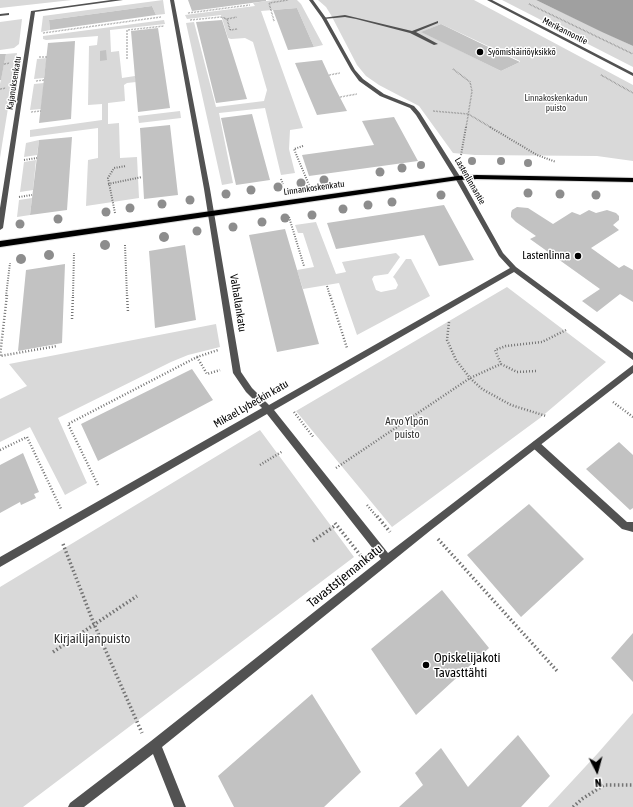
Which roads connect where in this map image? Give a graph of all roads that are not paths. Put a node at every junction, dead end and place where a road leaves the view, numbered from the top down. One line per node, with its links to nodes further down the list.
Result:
1 (121, 0): 15 (street, Kajanuksenkatu)
2 (172, 0): 14 (street, Valhallankatu)
3 (311, 0): 7 (street, Lastenlinnantie)
4 (489, 0): 11 (street, Merikannontie)
5 (8, 14): 6 (street)
6 (0, 15)
7 (324, 18): 9 (street); 12 (street, Lastenlinnantie)
8 (437, 22): 9 (street)
9 (412, 32): 10 (street)
10 (436, 44)
11 (633, 75)
12 (458, 178): 13 (main road, Linnankoskenkatu); 14 (main road, Linnankoskenkatu); 17 (street, Lastenlinnantie)
13 (633, 180)
14 (211, 214): 16 (main road, Linnankoskenkatu); 20 (street, Valhallankatu)
15 (0, 228)
16 (0, 244)
17 (514, 269): 18 (street, Lastenlinnantie); 20 (street, Mikael Lybeckin katu)
18 (633, 357)
19 (633, 368): 21 (street, Tavaststjernankatu)
20 (267, 408): 23 (street, Valhallankatu); 24 (street, Mikael Lybeckin katu)
21 (536, 445): 22 (street); 23 (street, Tavaststjernankatu)
22 (633, 527)
23 (388, 560): 25 (street, Tavaststjernankatu)
24 (0, 562)
25 (155, 745): 26 (street, Tavaststjernankatu); 27 (street)
26 (74, 807)
27 (180, 807)

